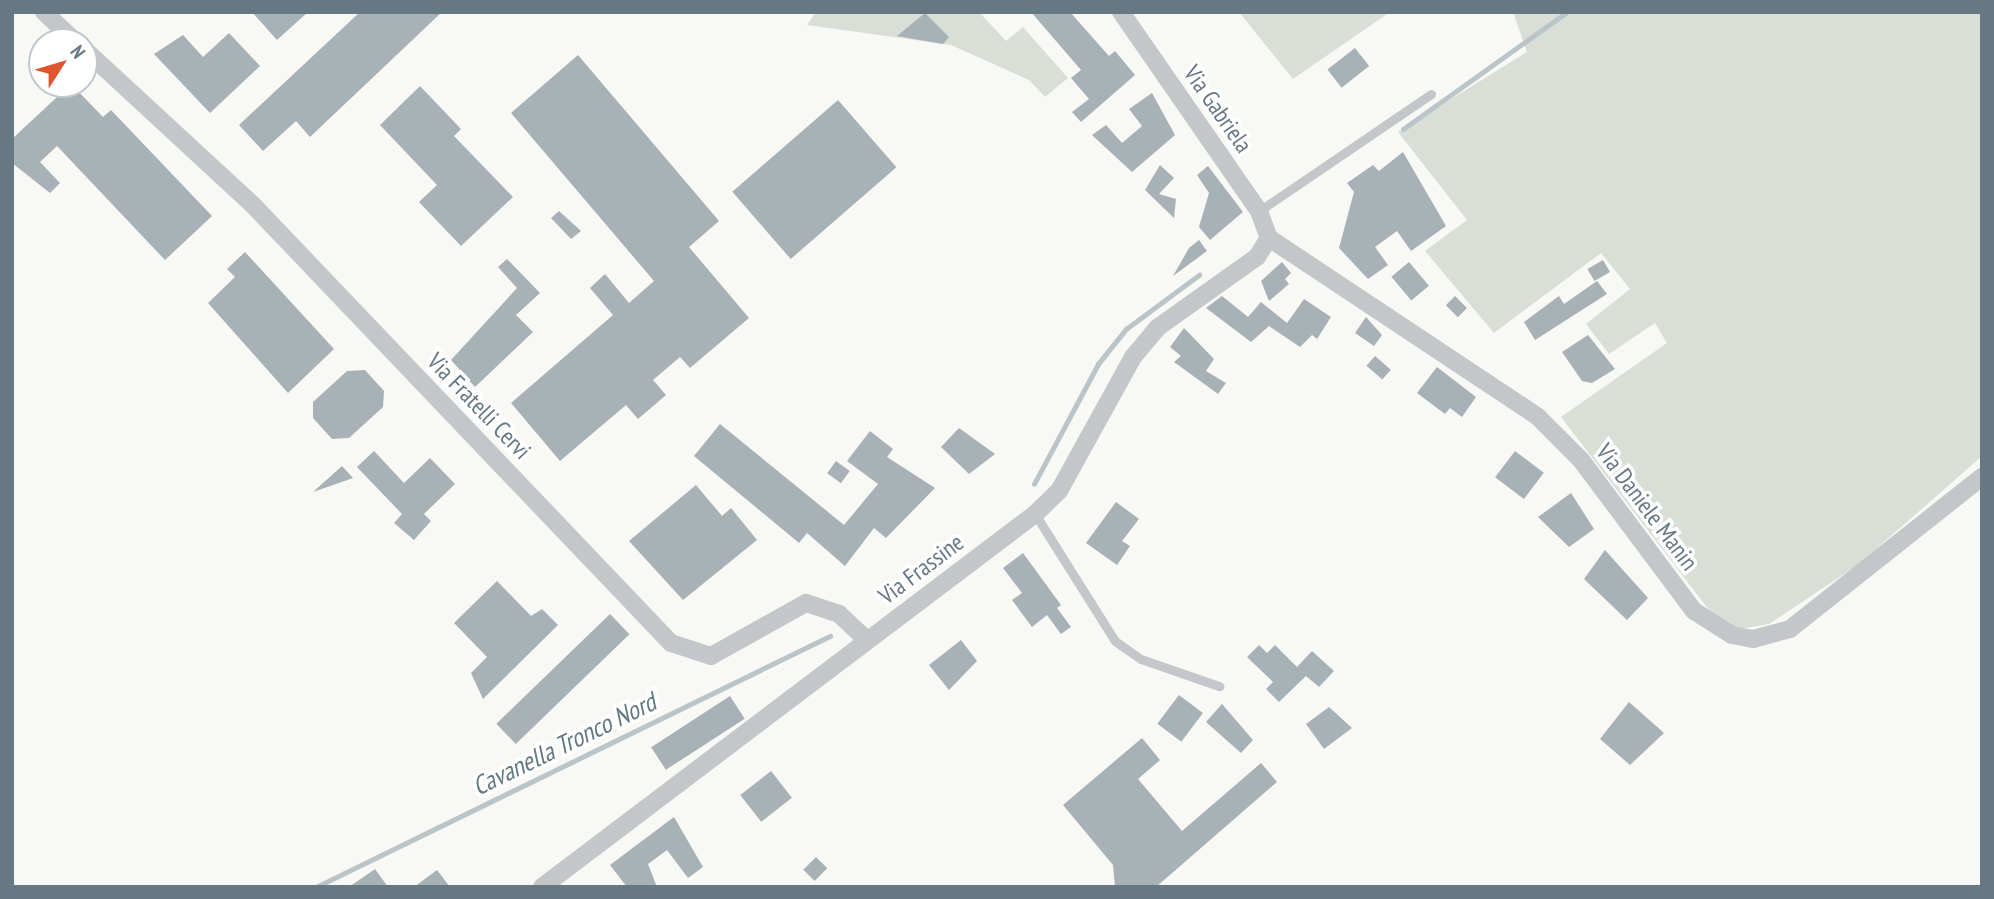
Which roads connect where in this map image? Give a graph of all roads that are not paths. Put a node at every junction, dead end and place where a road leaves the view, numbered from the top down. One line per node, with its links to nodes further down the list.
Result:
1 (44, 12): 3 (street)
2 (1121, 12): 6 (street, Via Gabriela)
3 (61, 28)
4 (98, 62): 10 (street, Via Fratelli Cervi)
5 (1431, 94): 6 (lane)
6 (1259, 211): 7 (street, Via Gabriela)
7 (1269, 238): 8 (street, Via Daniele Manin); 9 (street, Via Frassine)
8 (1982, 477)
9 (1035, 514): 10 (street, Via Frassine); 11 (lane)
10 (867, 640): 12 (street, Via Frassine)
11 (1219, 686)
12 (542, 887)

